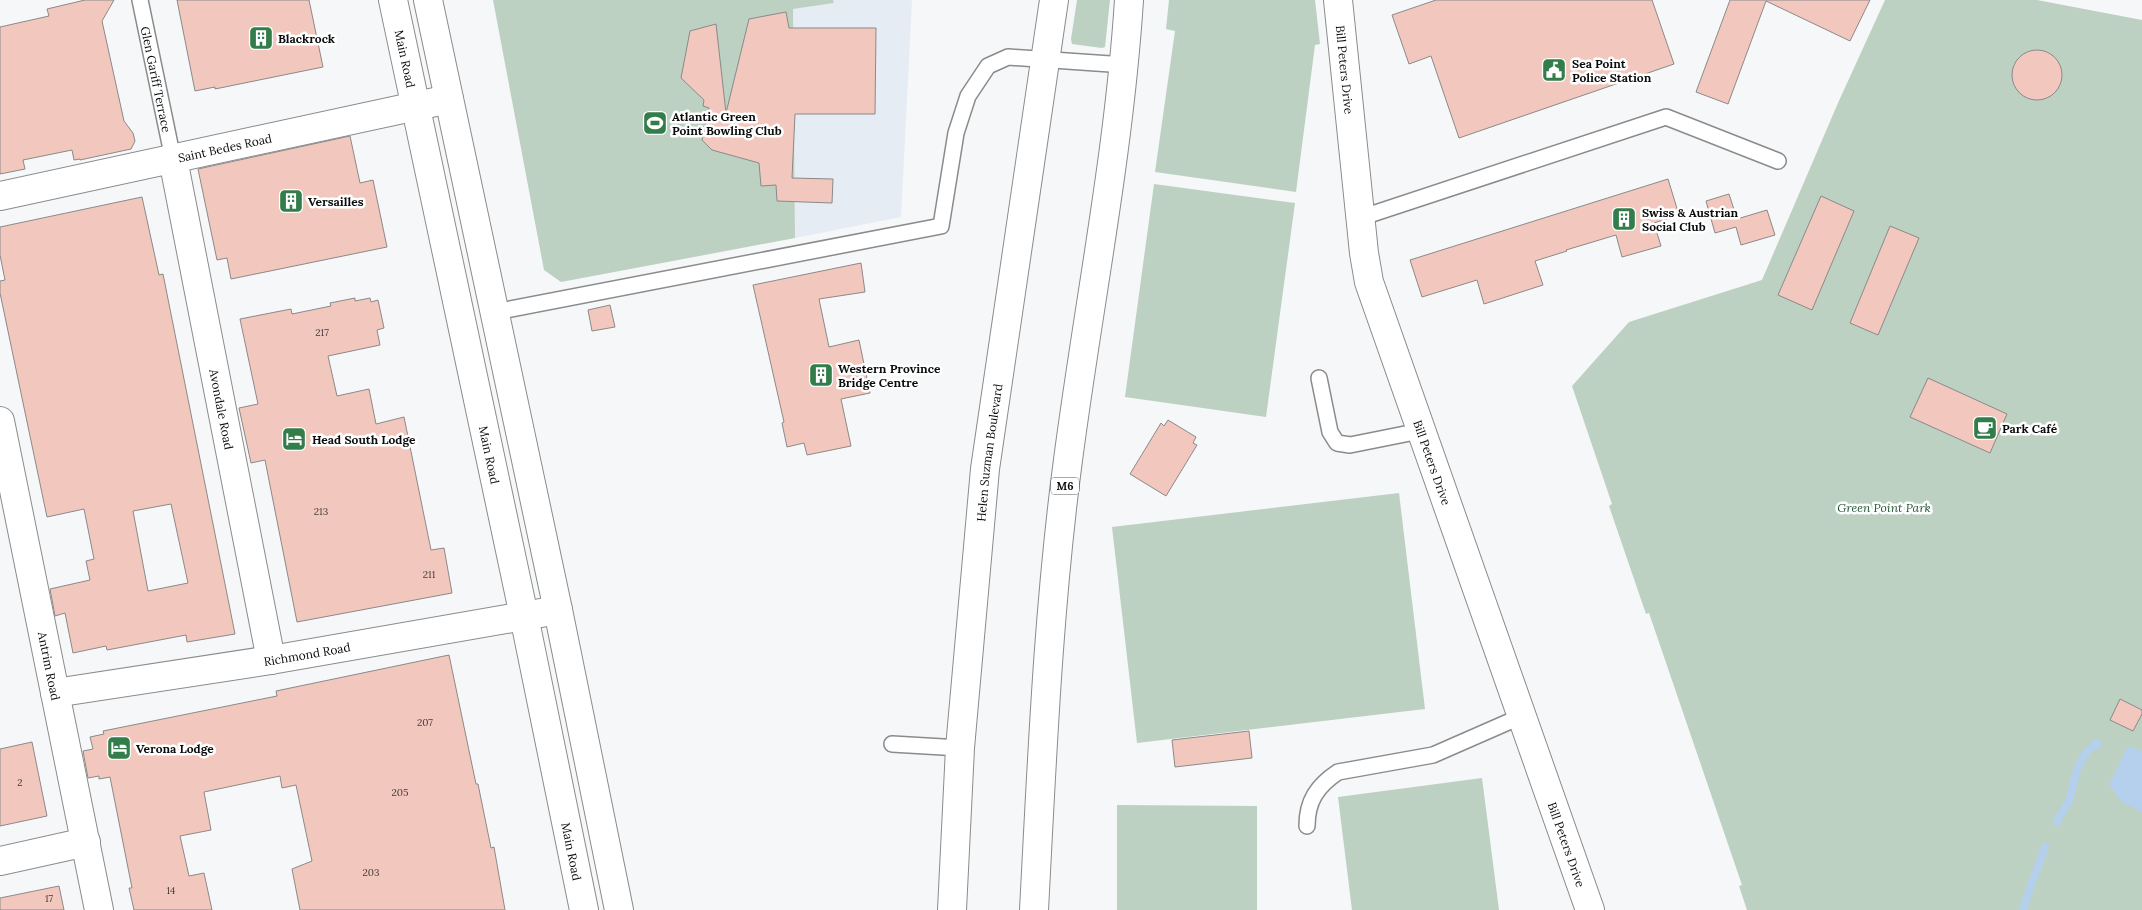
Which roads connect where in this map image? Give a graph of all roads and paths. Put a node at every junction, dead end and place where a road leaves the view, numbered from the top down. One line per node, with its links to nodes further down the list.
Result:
1 (140, 0): 11 (lane, Glen Gariff Terrace)
2 (393, 0): 10 (main road, Main Road)
3 (428, 0): 9 (main road)
4 (1054, 0): 7 (main road, Helen Suzman Boulevard)
5 (1129, 0): 8 (main road, M6)
6 (1338, 0): 14 (main road, Bill Peters Drive)
7 (1046, 60): 8 (lane); 15 (lane); 27 (main road, Helen Suzman Boulevard)
8 (1125, 65): 23 (main road, M6)
9 (449, 98): 10 (main road, Saint Bedes Road); 15 (main road)
10 (417, 106): 11 (main road, Saint Bedes Road); 21 (main road, Main Road)
11 (173, 159): 13 (main road, Saint Bedes Road); 22 (main road, Avondale Road)
12 (1778, 161): 14 (lane)
13 (0, 196)
14 (1360, 218): 18 (main road, Bill Peters Drive)
15 (495, 312): 20 (main road)
16 (1319, 378): 18 (lane)
17 (0, 421): 19 (main road, Antrim Road)
18 (1420, 431): 25 (main road, Bill Peters Drive)
19 (5, 470): 24 (main road, Antrim Road)
20 (558, 610): 21 (main road, Richmond Road); 33 (main road)
21 (524, 616): 22 (main road, Richmond Road); 32 (main road, Main Road)
22 (271, 660): 24 (main road, Richmond Road)
23 (1046, 674): 35 (main road, M6); 36 (main road)
24 (55, 693): 29 (main road, Antrim Road)
25 (1522, 716): 28 (lane); 37 (main road, Bill Peters Drive)
26 (892, 744): 27 (lane)
27 (960, 748): 34 (main road, Helen Suzman Boulevard)
28 (1307, 826)
29 (86, 842): 30 (main road); 31 (main road, Antrim Road)
30 (0, 862)
31 (100, 910)
32 (584, 910)
33 (619, 910)
34 (952, 910)
35 (1034, 910)
36 (1051, 910)
37 (1590, 910)

